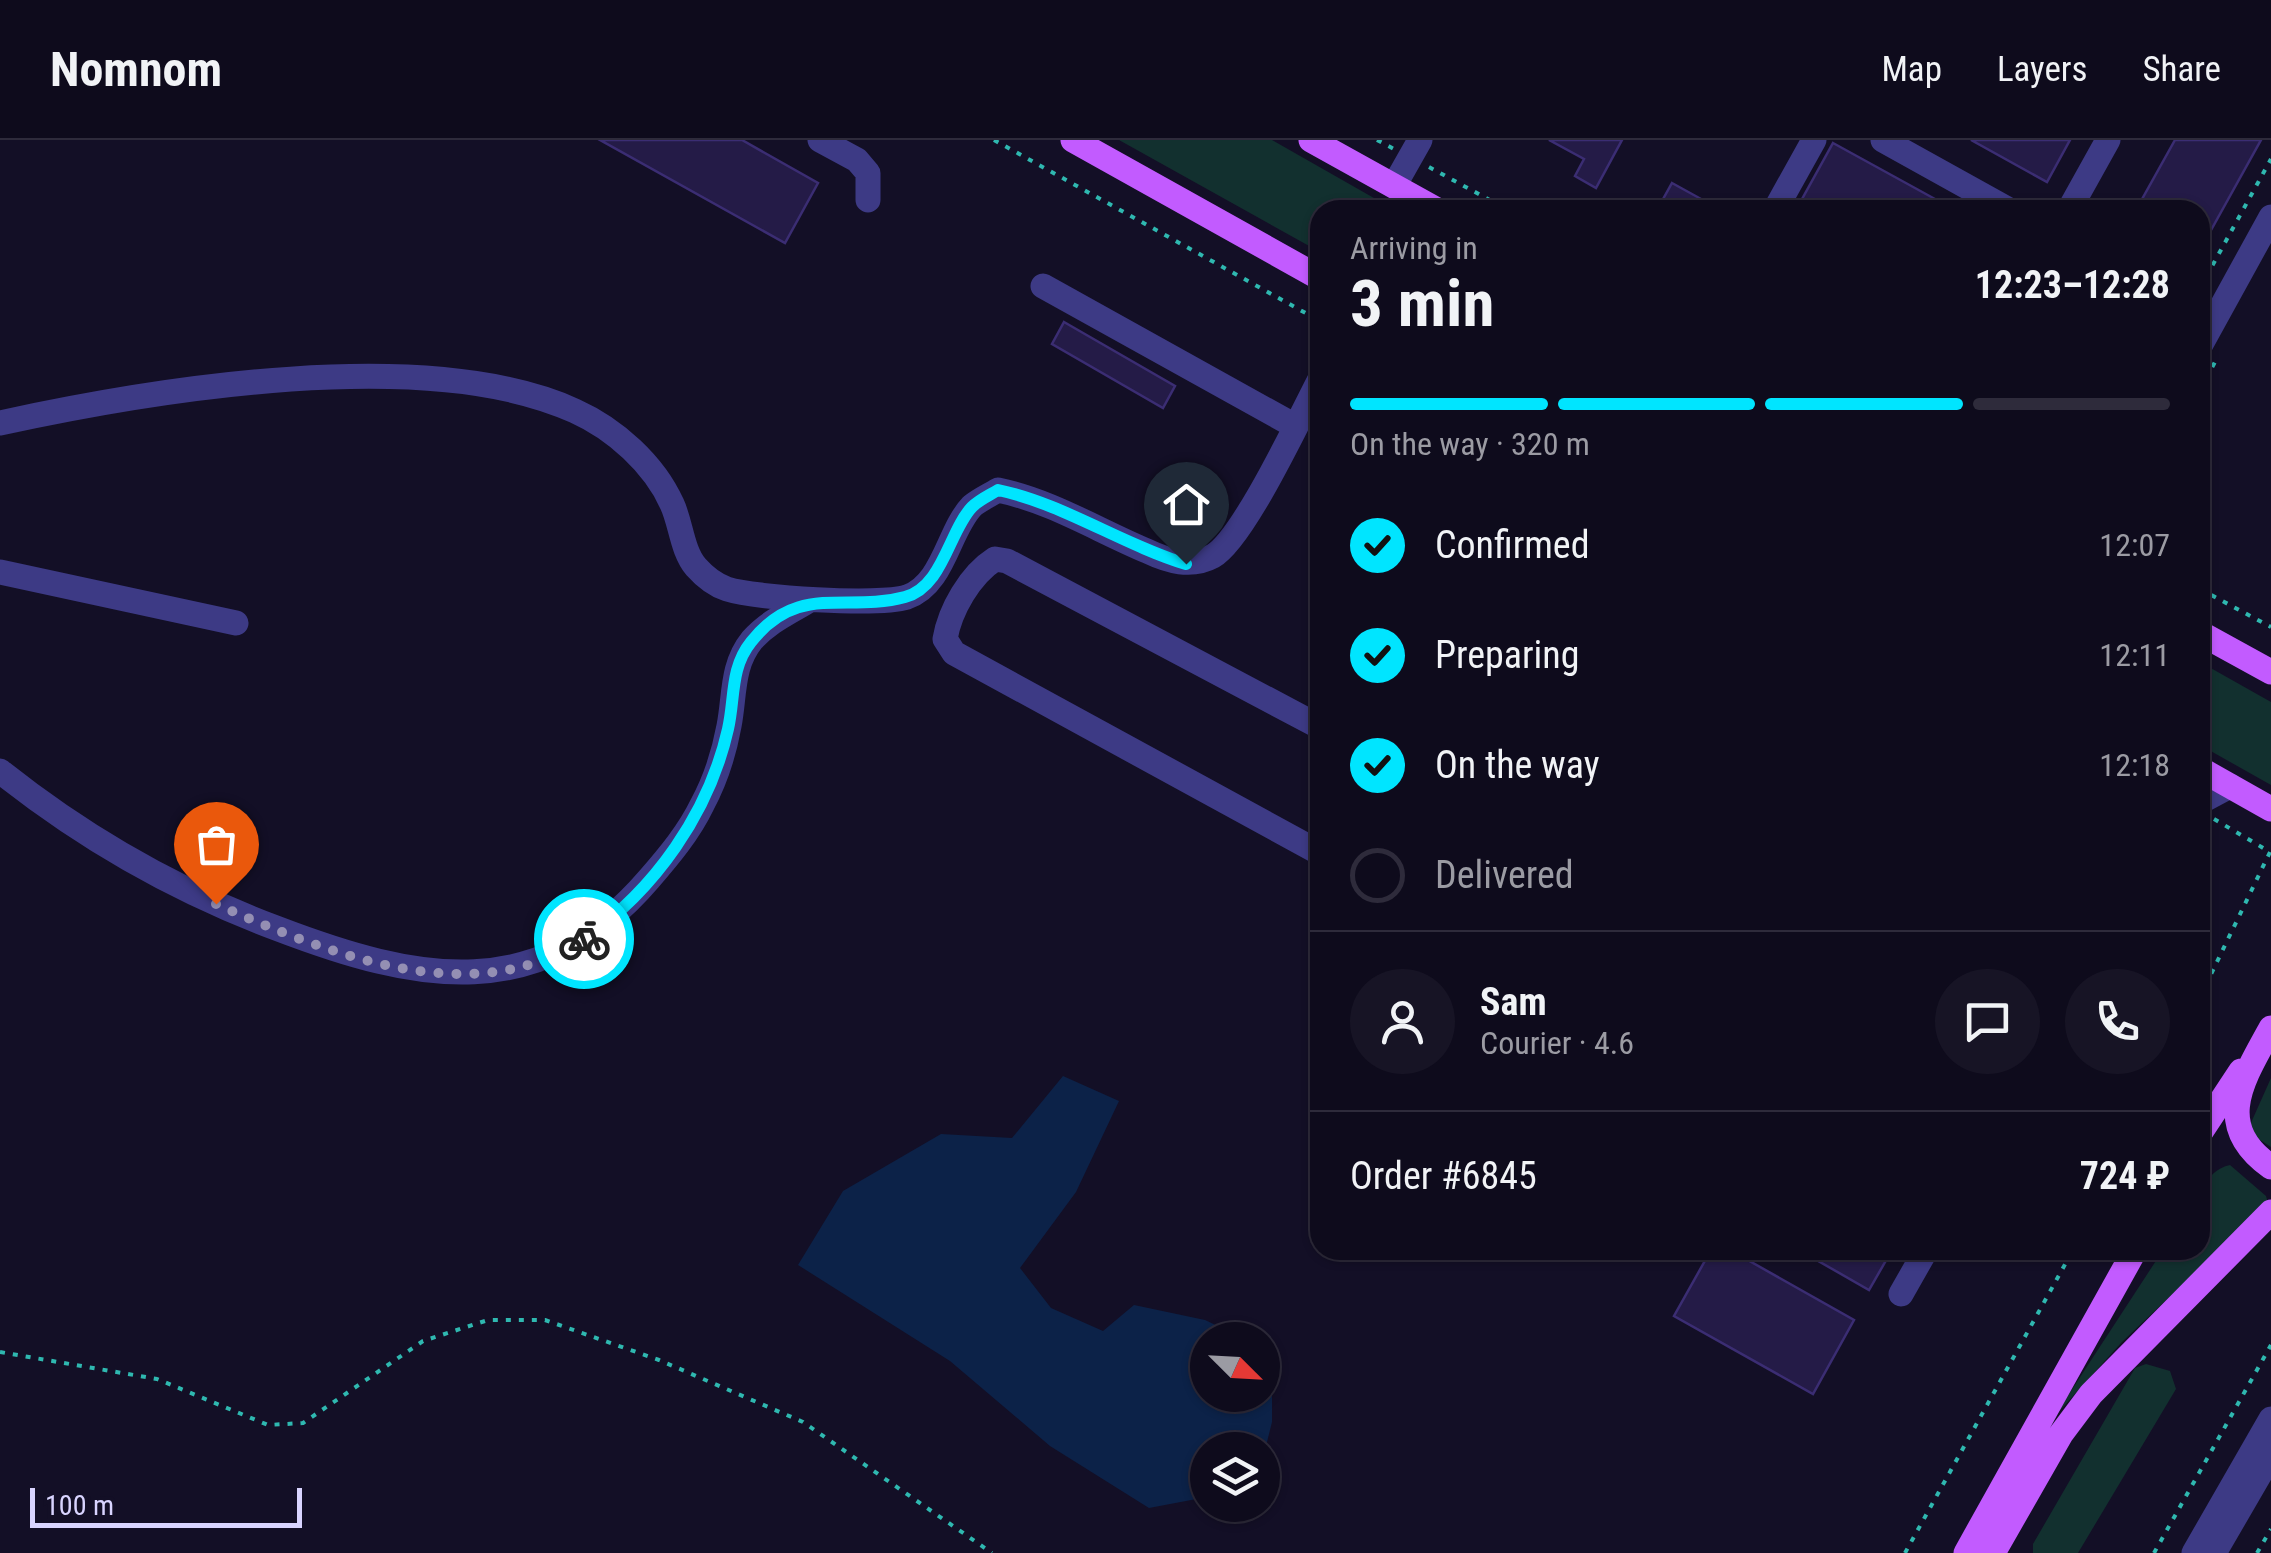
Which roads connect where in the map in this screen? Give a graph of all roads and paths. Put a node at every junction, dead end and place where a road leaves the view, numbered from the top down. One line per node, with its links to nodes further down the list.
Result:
1 (820, 140): 11 (street)
2 (994, 140): 21 (path)
3 (1072, 140): 19 (main road)
4 (1310, 140): 10 (main road)
5 (1814, 140): 14 (street)
6 (1884, 140): 15 (street)
7 (2108, 140): 16 (street)
8 (1420, 151): 10 (street); 13 (path)
9 (2271, 160): 18 (path)
10 (1394, 186): 12 (main road)
11 (868, 200)
12 (1414, 200)
13 (1493, 200)
14 (1781, 200)
15 (1991, 200)
16 (2075, 200)
17 (2271, 217): 22 (street)
18 (2210, 270)
19 (1310, 272)
20 (1043, 286): 25 (street)
21 (1310, 315)
22 (2210, 328)
23 (1310, 397): 25 (street)
24 (0, 422): 28 (street)
25 (1295, 426): 28 (street)
26 (0, 572): 29 (street)
27 (2210, 594): 30 (path)
28 (808, 602): 34 (street)
29 (236, 623)
30 (2271, 627)
31 (2210, 638): 32 (main road)
32 (2271, 672)
33 (1310, 722): 40 (street)
34 (0, 771)
35 (2210, 775): 36 (main road)
36 (2230, 786): 37 (street); 38 (main road)
37 (2210, 802)
38 (2271, 809)
39 (2210, 812): 41 (path)
40 (1310, 848)
41 (2270, 851): 42 (path)
42 (2210, 976)
43 (2268, 1034): 44 (main road); 45 (main road)
44 (2210, 1118)
45 (2271, 1166)
46 (2271, 1212): 59 (main road)
47 (1920, 1260): 50 (street)
48 (2067, 1260): 57 (path)
49 (2129, 1260): 58 (main road)
50 (1901, 1294)
51 (2271, 1344): 60 (path)
52 (0, 1352): 56 (path)
53 (2271, 1419): 61 (street)
54 (2271, 1455): 62 (street)
55 (2271, 1529): 63 (path)
56 (992, 1553)
57 (1906, 1553)
58 (1966, 1553)
59 (1993, 1553)
60 (2154, 1553)
61 (2194, 1553)
62 (2214, 1553)
63 (2257, 1553)

